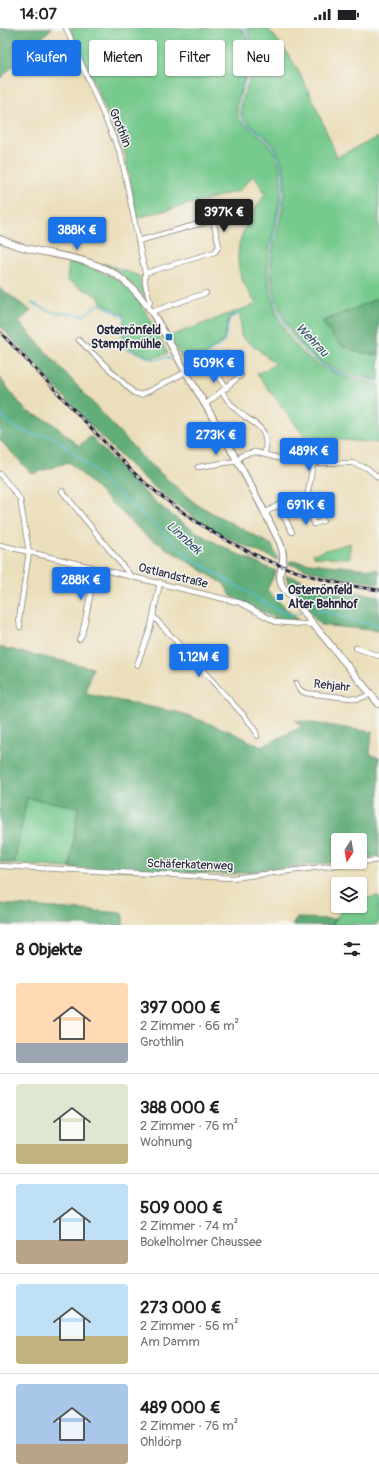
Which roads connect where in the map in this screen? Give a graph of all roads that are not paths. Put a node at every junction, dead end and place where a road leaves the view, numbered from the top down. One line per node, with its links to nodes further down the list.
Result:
1 (66, 28): 5 (street, Grothlin)
2 (227, 217): 3 (street)
3 (213, 220): 5 (street); 6 (street)
4 (0, 239): 8 (main road)
5 (138, 241): 6 (street, Grothlin)
6 (145, 273): 8 (street, Grothlin)
7 (206, 293): 8 (street)
8 (151, 312): 12 (main road)
9 (79, 340): 12 (street)
10 (227, 354): 13 (street)
11 (215, 371): 13 (street)
12 (186, 372): 15 (main road)
13 (227, 388): 14 (street)
14 (222, 392): 15 (street); 16 (street)
15 (205, 405): 17 (main road)
16 (265, 453): 17 (street); 18 (street)
17 (237, 461): 19 (street); 24 (main road)
18 (313, 464): 21 (street); 23 (street)
19 (198, 467)
20 (0, 474): 27 (street)
21 (379, 478)
22 (62, 491): 29 (street)
23 (310, 510)
24 (265, 513): 25 (street); 32 (main road)
25 (292, 532)
26 (0, 545): 27 (street, Ostlandstraße)
27 (29, 552): 28 (street, Ostlandstraße); 33 (street)
28 (96, 568): 29 (street, Ostlandstraße); 34 (street)
29 (130, 575): 30 (street, Ostlandstraße)
30 (160, 582): 31 (street); 32 (street, Ostlandstraße)
31 (153, 616): 37 (street); 41 (street)
32 (315, 625): 39 (main road)
33 (20, 627)
34 (79, 639)
35 (356, 648): 36 (street)
36 (379, 656)
37 (137, 665)
38 (296, 683): 39 (street, Rehjahr)
39 (371, 694): 40 (main road)
40 (379, 704)
41 (256, 734)
42 (379, 860): 43 (street, Schäferkatenweg)
43 (0, 866)

